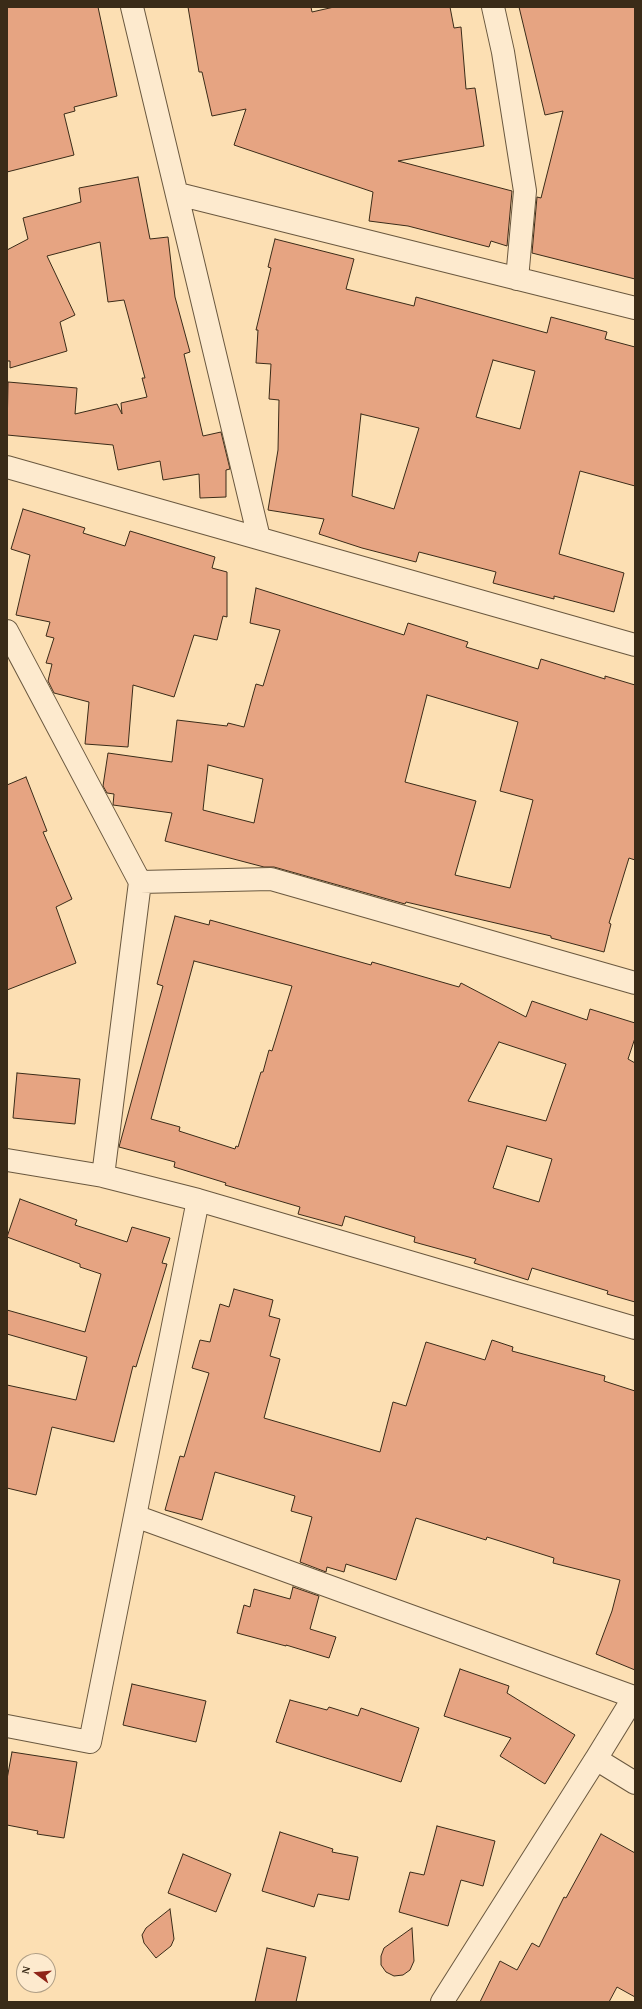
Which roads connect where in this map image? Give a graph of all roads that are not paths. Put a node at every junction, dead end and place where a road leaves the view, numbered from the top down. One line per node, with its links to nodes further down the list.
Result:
1 (132, 7): 3 (street)
2 (493, 7): 4 (street)
3 (178, 194): 4 (street); 7 (street)
4 (517, 279): 5 (street)
5 (635, 308)
6 (7, 467): 7 (street)
7 (259, 538): 9 (street)
8 (7, 631): 10 (street)
9 (635, 645)
10 (140, 882): 11 (street); 13 (street)
11 (635, 982)
12 (7, 1160): 13 (street)
13 (103, 1176): 14 (street)
14 (198, 1200): 15 (street); 16 (street)
15 (635, 1328)
16 (135, 1516): 17 (street); 18 (street)
17 (635, 1697): 19 (street)
18 (7, 1726)
19 (596, 1759): 20 (street); 21 (street)
20 (635, 1783)
21 (442, 2002)

